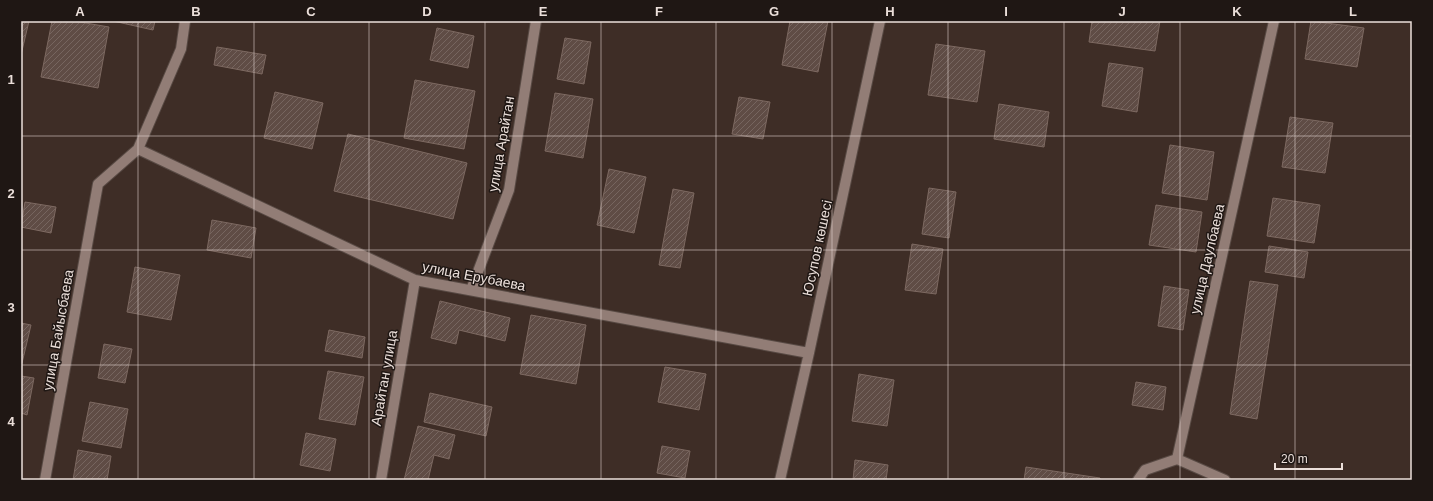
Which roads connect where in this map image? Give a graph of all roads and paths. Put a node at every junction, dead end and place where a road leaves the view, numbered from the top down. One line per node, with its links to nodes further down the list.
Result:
1 (185, 21): 5 (street)
2 (536, 21): 7 (street, улица Арайтан)
3 (880, 21): 8 (street, Юсупов көшесі)
4 (1274, 21): 9 (street, улица Даулбаева)
5 (138, 149): 6 (street, улица Ерубаева); 10 (street, улица Байысбаева)
6 (415, 280): 7 (street, улица Ерубаева); 11 (street, Арайтан улица)
7 (471, 290): 8 (street, улица Ерубаева)
8 (809, 353): 12 (street, Юсупов көшесі)
9 (1176, 459): 13 (street); 14 (street)
10 (45, 480)
11 (381, 480)
12 (780, 480)
13 (1138, 480)
14 (1225, 480)

